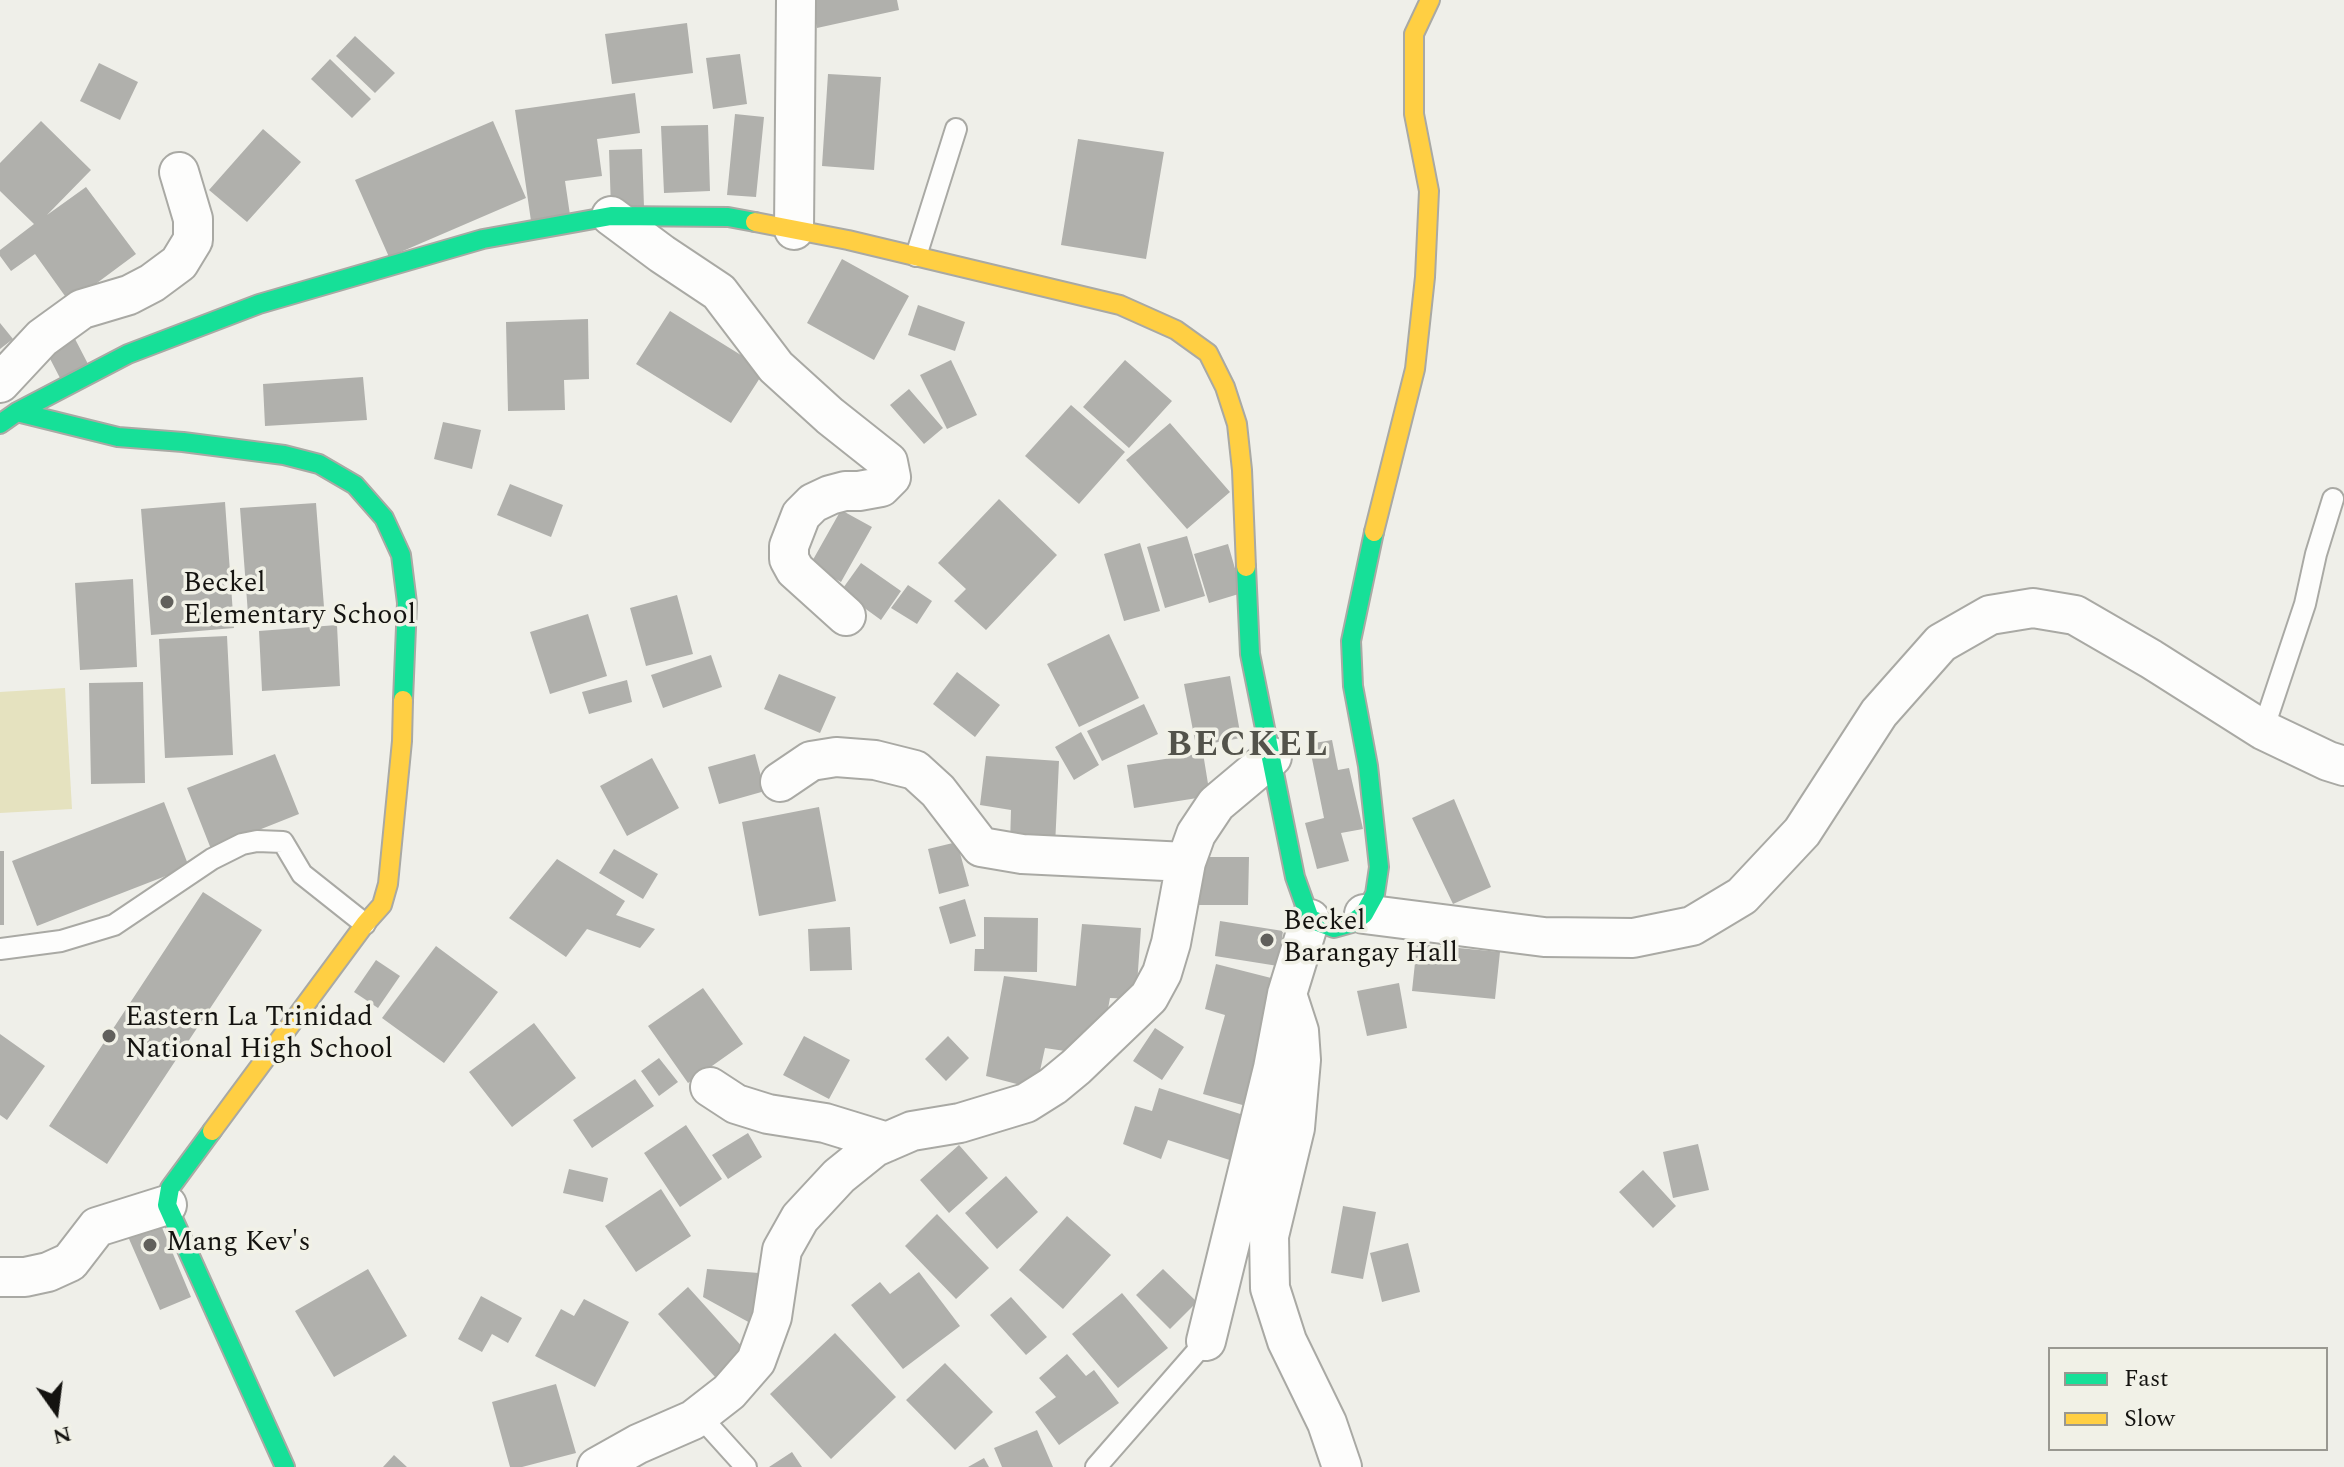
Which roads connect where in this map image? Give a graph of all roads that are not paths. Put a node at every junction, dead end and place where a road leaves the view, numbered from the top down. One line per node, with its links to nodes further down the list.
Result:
1 (796, 0): 6 (street)
2 (1430, 0): 17 (street)
3 (956, 129): 7 (lane)
4 (179, 172): 8 (street)
5 (611, 216): 6 (street); 8 (street); 11 (street)
6 (794, 230): 7 (street)
7 (916, 256): 13 (street)
8 (9, 397): 9 (street); 19 (street)
9 (0, 424)
10 (2333, 499): 12 (lane)
11 (846, 616)
12 (2263, 730): 14 (street); 17 (street)
13 (1272, 757): 16 (street); 18 (street)
14 (2344, 766)
15 (780, 782): 16 (street)
16 (1186, 862): 23 (street)
17 (1364, 914): 18 (street)
18 (1310, 919): 21 (street)
19 (365, 924): 20 (lane); 24 (street)
20 (0, 949)
21 (1287, 994): 26 (street); 32 (street)
22 (710, 1087): 23 (street)
23 (887, 1142): 27 (street)
24 (167, 1205): 25 (street); 28 (street)
25 (0, 1277)
26 (1206, 1341): 31 (lane)
27 (699, 1415): 29 (street); 30 (lane)
28 (285, 1467)
29 (597, 1467)
30 (746, 1467)
31 (1096, 1467)
32 (1342, 1467)

